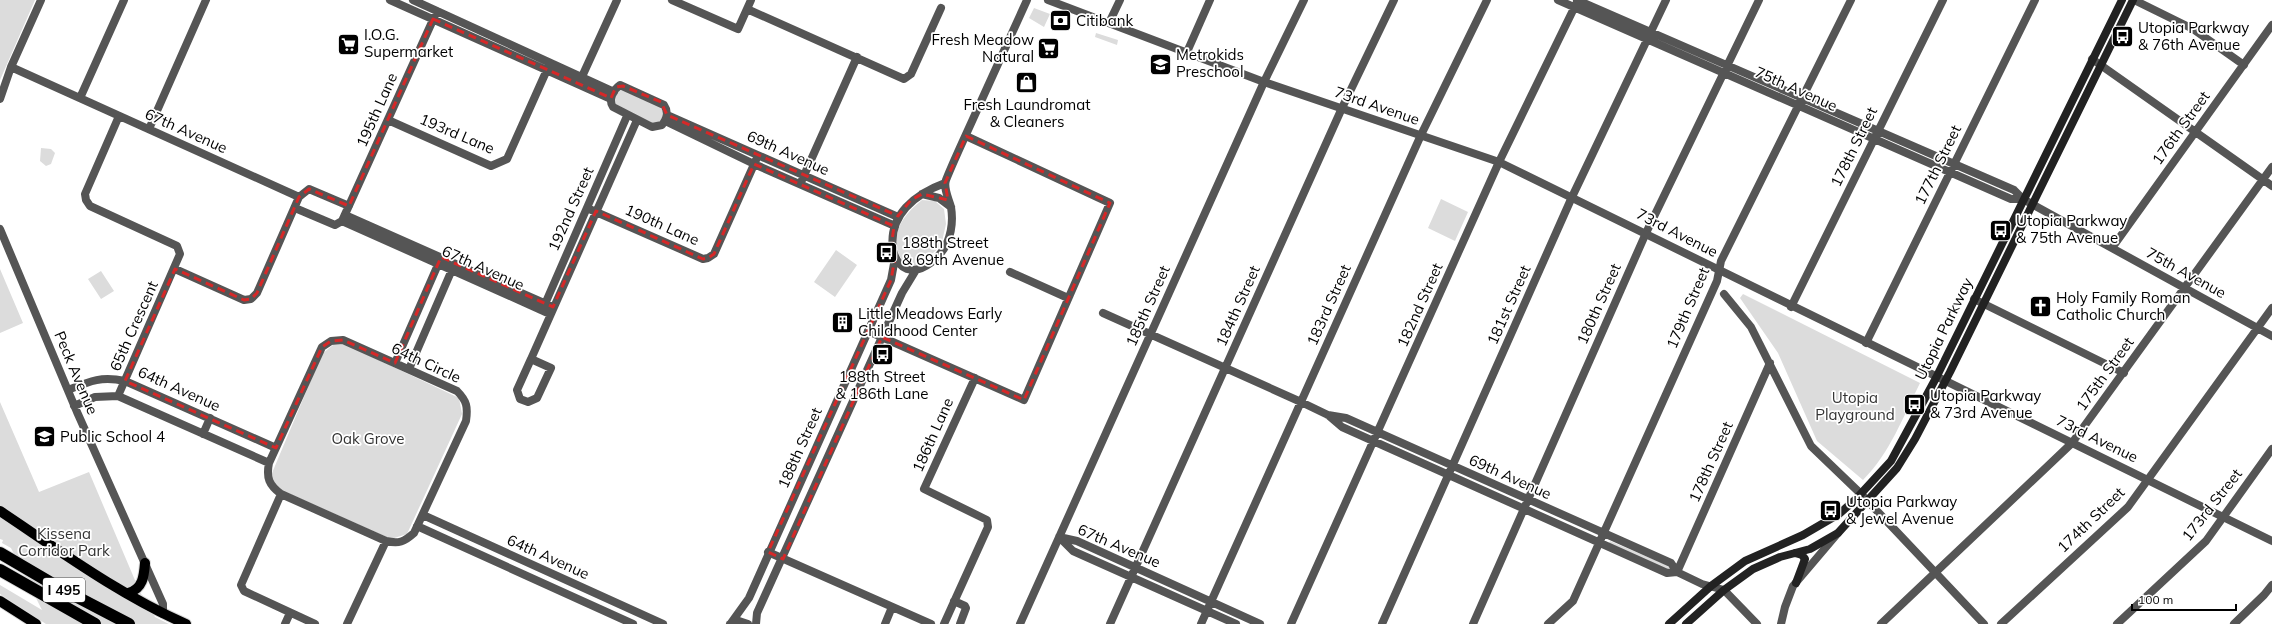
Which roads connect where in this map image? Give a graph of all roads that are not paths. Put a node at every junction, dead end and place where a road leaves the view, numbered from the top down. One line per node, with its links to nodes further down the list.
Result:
1 (41, 0): 38 (street)
2 (124, 0): 44 (street)
3 (206, 0): 53 (street)
4 (390, 0): 28 (street)
5 (413, 0): 27 (street)
6 (617, 0): 40 (street)
7 (672, 0): 26 (street)
8 (751, 0): 26 (street)
9 (1027, 0): 57 (street)
10 (1048, 0): 29 (street, 73rd Avenue)
11 (1120, 0): 29 (street)
12 (1210, 0): 32 (street)
13 (1304, 0): 41 (street, 185th Street)
14 (1394, 0): 47 (street, 184th Street)
15 (1487, 0): 55 (street, 183rd Street)
16 (1558, 0): 24 (street, 75th Avenue)
17 (1666, 0): 31 (street, 181st Street)
18 (1759, 0): 39 (street, 180th Street)
19 (1851, 0): 46 (street, 179th Street)
20 (1943, 0): 56 (street, 178th Street)
21 (2035, 0): 62 (street, 177th Street)
22 (2122, 0): 34 (main road, Utopia Parkway)
23 (2133, 0): 35 (street); 36 (main road, Utopia Parkway)
24 (1577, 2): 31 (street, 75th Avenue); 59 (street, 182nd Street)
25 (941, 8): 33 (street)
26 (747, 9): 33 (street)
27 (437, 11): 28 (street, 195th Lane); 37 (street)
28 (433, 19): 37 (street); 51 (street, 195th Lane)
29 (1110, 23): 32 (street, 73rd Avenue)
30 (2272, 25): 35 (street, 176th Street)
31 (1648, 37): 39 (street, 75th Avenue); 70 (street, 181st Street)
32 (1186, 52): 41 (street, 73rd Avenue)
33 (857, 57): 63 (street)
34 (2092, 59): 36 (street); 71 (main road, Utopia Parkway)
35 (2244, 64): 54 (street, 176th Street)
36 (2101, 65): 54 (street); 72 (main road, Utopia Parkway)
37 (549, 66): 40 (street); 42 (street); 51 (street, 193rd Lane)
38 (11, 67): 44 (street, 67th Avenue); 45 (street)
39 (1725, 69): 46 (street, 75th Avenue); 82 (street, 180th Street)
40 (582, 77): 42 (street); 43 (street)
41 (1264, 82): 47 (street, 73rd Avenue); 103 (street, 185th Street)
42 (578, 85): 43 (street)
43 (612, 95): 49 (street); 50 (street, 69th Avenue)
44 (80, 98): 48 (street, 67th Avenue)
45 (0, 99)
46 (1800, 102): 56 (street, 75th Avenue); 89 (street, 179th Street)
47 (1342, 108): 55 (street, 73rd Avenue); 110 (street, 184th Street)
48 (119, 116): 53 (street, 67th Avenue); 87 (street, 65th Crescent)
49 (628, 116): 52 (street); 76 (street, 192nd Street)
50 (666, 118): 52 (street); 58 (street, 69th Avenue); 60 (street, 69th Avenue)
51 (388, 120): 73 (street, 195th Lane)
52 (637, 120): 77 (street, 192nd Street)
53 (149, 129): 69 (street, 67th Avenue)
54 (2196, 132): 64 (street); 83 (street, 176th Street)
55 (1421, 135): 59 (street, 73rd Avenue); 119 (street, 183rd Street)
56 (1876, 135): 62 (street, 75th Avenue); 97 (street, 178th Street)
57 (966, 136): 65 (street); 93 (street)
58 (758, 155): 60 (street, 190th Lane); 63 (street, 69th Avenue)
59 (1499, 162): 70 (street, 73rd Avenue); 123 (street, 182nd Street)
60 (754, 164): 66 (street, 69th Avenue); 77 (street, 190th Lane)
61 (2272, 167): 64 (street, 175th Street)
62 (1952, 168): 71 (street, 75th Avenue); 106 (street, 177th Street)
63 (804, 175): 66 (street); 78 (street, 69th Avenue)
64 (2263, 180): 67 (street); 91 (street, 175th Street)
65 (945, 182): 68 (street, 188th Street); 74 (street, 188th Street)
66 (800, 184): 80 (street, 69th Avenue)
67 (2272, 186)
68 (922, 194): 74 (street); 78 (street, 188th Street)
69 (299, 197): 73 (street); 75 (street, 65th Crescent)
70 (1572, 197): 82 (street, 73rd Avenue); 132 (street, 181st Street)
71 (2023, 199): 72 (street, 75th Avenue); 94 (main road, Utopia Parkway)
72 (2032, 204): 83 (street, 75th Avenue); 96 (main road, Utopia Parkway)
73 (348, 206): 79 (street, 195th Lane)
74 (951, 207): 88 (street, 188th Street)
75 (295, 208): 79 (street, 67th Avenue); 87 (street, 65th Crescent)
76 (588, 208): 77 (street, 190th Lane); 95 (street, 192nd Street)
77 (596, 211): 99 (street, 192nd Street)
78 (898, 217): 80 (street, 188th Street)
79 (343, 218): 85 (street, 67th Avenue)
80 (895, 226): 84 (street, 188th Street)
81 (0, 229): 117 (street, Peck Avenue)
82 (1646, 233): 89 (street, 73rd Avenue); 138 (street, 180th Street)
83 (2112, 248): 91 (street, 75th Avenue)
84 (895, 258): 88 (street); 102 (street, 188th Street)
85 (440, 260): 86 (street, 67th Avenue); 108 (street)
86 (454, 267): 95 (street, 67th Avenue); 99 (street, 67th Avenue); 111 (street)
87 (175, 269): 115 (street, 65th Crescent)
88 (916, 270): 105 (street, 188th Street)
89 (1719, 270): 97 (street, 73rd Avenue); 148 (street, 179th Street)
90 (1010, 272): 93 (street)
91 (2185, 288): 101 (street, 75th Avenue); 112 (street, 175th Street)
92 (1724, 294): 109 (street)
93 (1068, 298): 113 (street)
94 (1974, 299): 96 (street); 114 (main road, Utopia Parkway)
95 (545, 304): 99 (street)
96 (1983, 304): 112 (street); 116 (main road, Utopia Parkway)
97 (1791, 306): 106 (street, 73rd Avenue)
98 (2272, 308): 101 (street, 174th Street)
99 (552, 311): 107 (street, 192nd Street)
100 (1103, 313): 103 (street, 69th Avenue)
101 (2257, 328): 104 (street, 75th Avenue); 133 (street, 174th Street)
102 (868, 331): 105 (street); 153 (street, 188th Street)
103 (1150, 335): 110 (street, 69th Avenue); 149 (street, 185th Street)
104 (2272, 336)
105 (882, 337): 113 (street); 156 (street, 188th Street)
106 (1866, 343): 114 (street, 73rd Avenue)
107 (531, 360): 107 (street, 192nd Street)
108 (395, 363): 111 (street, 64th Circle); 127 (street, 64th Circle)
109 (1770, 363): 137 (street); 160 (street, 178th Street)
110 (1225, 368): 119 (street, 69th Avenue); 158 (street, 184th Street)
111 (409, 369): 142 (street, 64th Circle)
112 (2124, 373): 126 (street, 175th Street)
113 (974, 378): 169 (street, 186th Lane)
114 (1936, 378): 116 (street, 73rd Avenue); 137 (main road, Utopia Parkway)
115 (125, 381): 117 (street, 64th Avenue); 118 (street, 65th Crescent); 122 (street, 64th Avenue)
116 (1945, 382): 126 (street, 73rd Avenue); 139 (main road, Utopia Parkway)
117 (68, 390): 120 (street, Peck Avenue)
118 (118, 396): 120 (street, 64th Avenue); 124 (street, 64th Avenue)
119 (1301, 402): 121 (street, 69th Avenue); 170 (street, 183rd Street)
120 (74, 406): 157 (street, Peck Avenue)
121 (1328, 415): 123 (street, 69th Avenue); 125 (street, 69th Avenue)
122 (210, 418): 124 (street); 127 (street, 64th Avenue)
123 (1377, 433): 125 (street, 182nd Street); 129 (street, 69th Avenue)
124 (203, 434): 131 (street, 64th Avenue)
125 (1374, 441): 130 (street, 69th Avenue); 196 (street, 182nd Street)
126 (2072, 443): 133 (street, 73rd Avenue); 161 (street, 175th Street)
127 (276, 448): 131 (street, 64th Circle)
128 (2272, 449): 144 (street, 173rd Street)
129 (1416, 450): 130 (street); 132 (street, 69th Avenue)
130 (1412, 458): 132 (street, 69th Avenue)
131 (268, 463): 136 (street, 64th Circle)
132 (1451, 471): 134 (street, 69th Avenue); 135 (street, 69th Avenue); 197 (street, 181st Street)
133 (2148, 480): 144 (street, 73rd Avenue); 206 (street, 174th Street)
134 (1490, 484): 135 (street); 138 (street, 69th Avenue)
135 (1486, 493): 140 (street, 69th Avenue)
136 (281, 494): 150 (street, 64th Circle); 173 (street)
137 (1861, 494): 139 (street); 165 (main road, Utopia Parkway)
138 (1528, 500): 140 (street, 180th Street); 143 (street, 69th Avenue)
139 (1868, 501): 147 (main road, Utopia Parkway); 161 (street)
140 (1524, 510): 146 (street, 69th Avenue); 198 (street, 180th Street)
141 (0, 511): 167 (main road)
142 (423, 515): 145 (street, 64th Circle); 183 (street, 64th Avenue)
143 (1565, 517): 146 (street); 148 (street, 69th Avenue)
144 (2223, 517): 151 (street, 73rd Avenue); 207 (street, 173rd Street)
145 (417, 526): 150 (street, 64th Circle); 182 (street, 64th Avenue)
146 (1561, 526): 152 (street, 69th Avenue)
147 (1838, 533): 154 (main road, Utopia Parkway); 163 (street)
148 (1603, 534): 152 (street, 179th Street); 160 (street, 69th Avenue)
149 (1059, 537): 158 (street, 67th Avenue); 162 (street, 67th Avenue); 191 (street, 185th Street)
150 (386, 541): 181 (street)
151 (2272, 541)
152 (1599, 543): 160 (street, 69th Avenue); 199 (street, 179th Street)
153 (768, 552): 156 (street); 184 (street, 188th Street)
154 (1795, 552): 163 (main road); 166 (main road, Utopia Parkway)
155 (0, 553): 177 (highway, I 495)
156 (783, 559): 171 (street); 186 (street, 188th Street)
157 (145, 563): 167 (main road); 174 (street, Peck Avenue)
158 (1135, 567): 162 (street, 184th Street); 170 (street, 67th Avenue)
159 (0, 570): 176 (highway, I 495)
160 (1677, 572): 165 (street, 69th Avenue)
161 (1936, 572): 204 (street, 175th Street); 205 (street)
162 (1131, 576): 172 (street, 67th Avenue); 192 (street, 184th Street)
163 (1796, 583): 203 (street)
164 (2272, 585): 208 (street)
165 (1711, 586): 166 (street, 69th Avenue); 200 (main road, Utopia Parkway)
166 (1724, 590): 201 (main road, Utopia Parkway); 202 (street, 69th Avenue)
167 (128, 593): 174 (main road)
168 (0, 601): 175 (main road)
169 (954, 601): 189 (street, 186th Lane); 190 (street)
170 (1210, 602): 172 (street, 183rd Street); 195 (street, 67th Avenue)
171 (892, 607): 187 (street); 188 (street)
172 (1206, 611): 193 (street, 183rd Street); 194 (street, 67th Avenue)
173 (290, 613): 179 (street); 180 (street)
174 (163, 614): 178 (main road)
175 (36, 624)
176 (95, 624)
177 (129, 624)
178 (186, 624)
179 (285, 624)
180 (315, 624)
181 (347, 624)
182 (633, 624)
183 (663, 624)
184 (731, 624): 185 (street)
185 (748, 624)
186 (756, 624)
187 (885, 624)
188 (931, 624)
189 (944, 624)
190 (960, 624)
191 (1020, 624)
192 (1110, 624)
193 (1201, 624)
194 (1236, 624)
195 (1260, 624)
196 (1291, 624)
197 (1382, 624)
198 (1473, 624)
199 (1548, 624)
200 (1669, 624)
201 (1686, 624)
202 (1757, 624)
203 (1781, 624)
204 (1881, 624)
205 (1984, 624)
206 (2001, 624)
207 (2117, 624)
208 (2234, 624)

